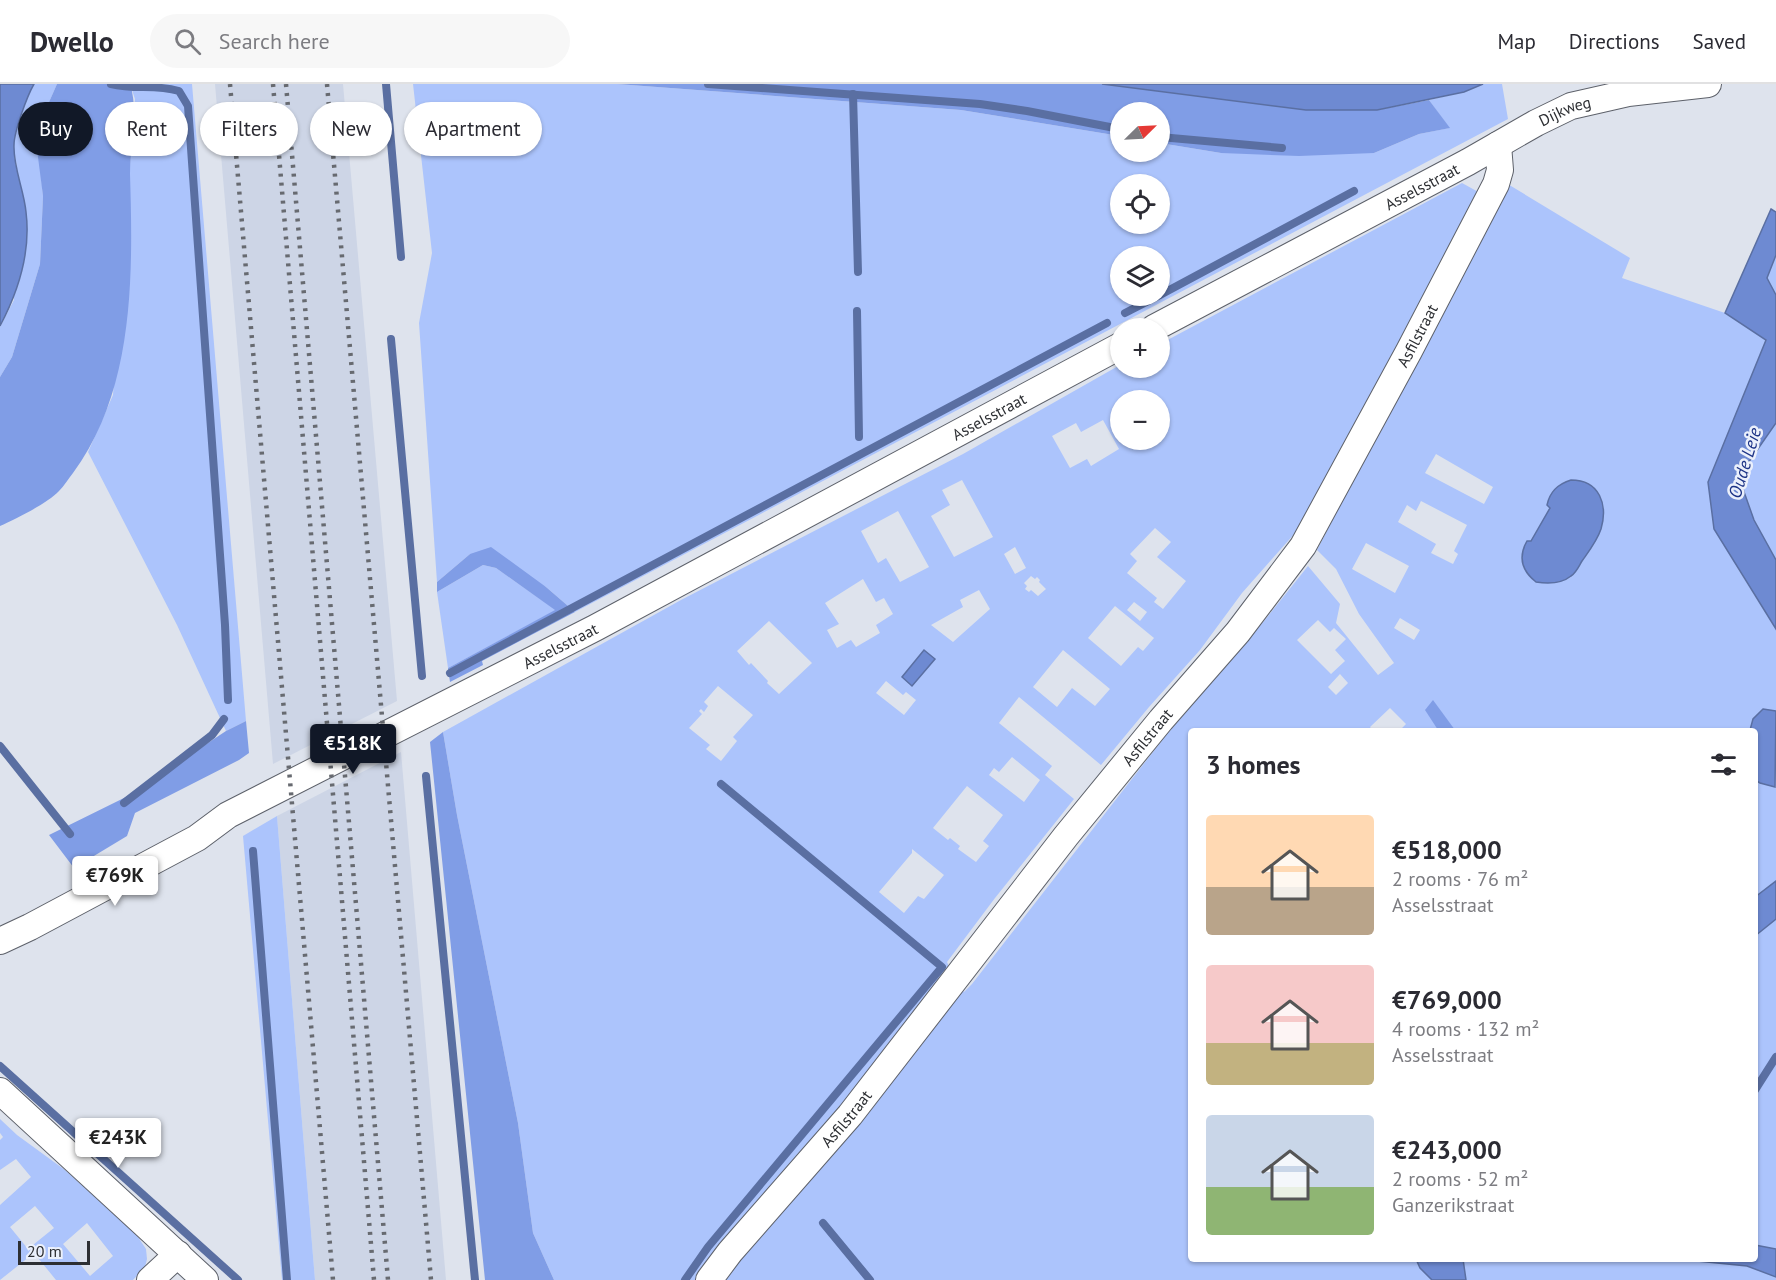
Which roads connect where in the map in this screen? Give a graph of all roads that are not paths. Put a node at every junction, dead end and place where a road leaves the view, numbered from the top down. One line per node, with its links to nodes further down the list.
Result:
1 (1708, 84): 2 (street, Dijkweg)
2 (1498, 145): 3 (street, Asselsstraat); 10 (street, Asfilstraat)
3 (1170, 319)
4 (1110, 351): 5 (street, Asselsstraat)
5 (0, 941)
6 (0, 1091): 7 (street)
7 (178, 1254): 8 (street); 9 (street)
8 (150, 1280)
9 (205, 1280)
10 (709, 1280)

